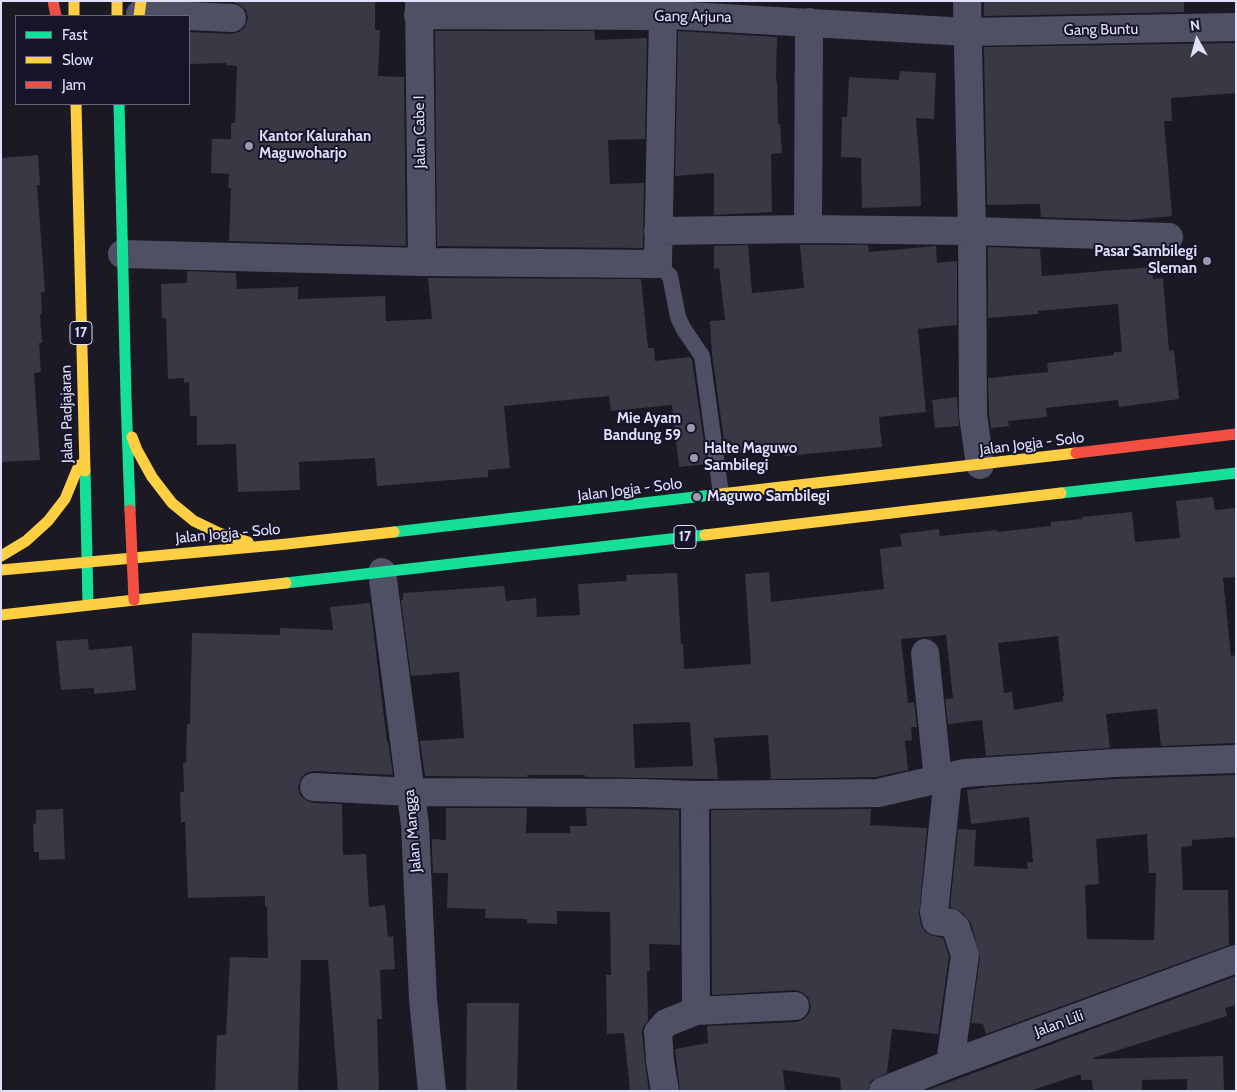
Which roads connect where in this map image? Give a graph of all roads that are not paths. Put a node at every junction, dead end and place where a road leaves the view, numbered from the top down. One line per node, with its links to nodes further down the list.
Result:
1 (53, 1): 9 (main road)
2 (74, 1): 10 (main road)
3 (117, 1): 8 (main road)
4 (967, 1): 16 (street)
5 (418, 8): 6 (street, Gang Arjuna); 24 (street, Jalan Cabe I)
6 (668, 11): 7 (street, Gang Arjuna); 20 (street)
7 (780, 11): 14 (street, Gang Arjuna)
8 (134, 12): 11 (street)
9 (56, 15)
10 (74, 15)
11 (174, 15)
12 (190, 16): 13 (street)
13 (232, 18)
14 (810, 22): 16 (street, Gang Arjuna); 19 (street)
15 (1236, 27): 16 (street, Gang Buntu)
16 (967, 32): 21 (street)
17 (76, 105): 28 (main road, Jalan Padjajaran / 17)
18 (119, 105): 23 (main road)
19 (808, 229): 20 (street); 21 (street)
20 (658, 231): 25 (street)
21 (972, 231): 22 (street); 29 (street)
22 (1170, 237)
23 (122, 254): 24 (street); 26 (main road)
24 (422, 262): 25 (street)
25 (658, 264): 31 (lane)
26 (128, 426): 32 (main road); 34 (main road)
27 (1236, 434): 29 (main road, Jalan Jogja - Solo)
28 (83, 444): 33 (main road); 35 (main road, Jalan Padjajaran / 17)
29 (980, 465): 31 (main road, Jalan Jogja - Solo)
30 (1236, 473): 37 (main road, 17)
31 (721, 494): 32 (main road, Jalan Jogja - Solo)
32 (271, 545): 34 (main road, Jalan Jogja - Solo)
33 (1, 556)
34 (131, 557): 35 (main road, Jalan Jogja - Solo); 38 (main road)
35 (86, 562): 36 (main road, Jalan Jogja - Solo); 39 (main road, Jalan Padjajaran / 17)
36 (1, 570)
37 (382, 572): 38 (main road, 17); 45 (street, Jalan Mangga)
38 (134, 600): 39 (main road, 17)
39 (88, 604): 40 (main road, 17)
40 (1, 615)
41 (925, 652): 43 (street)
42 (1236, 759): 43 (street)
43 (943, 778): 46 (street); 50 (street)
44 (314, 787): 45 (street)
45 (411, 792): 46 (street); 51 (street, Jalan Mangga)
46 (695, 795): 49 (street)
47 (1236, 959): 50 (street, Jalan Lili)
48 (795, 1006): 49 (street)
49 (696, 1010): 52 (street)
50 (950, 1064): 53 (street, Jalan Lili)
51 (432, 1091)
52 (665, 1091)
53 (883, 1091)

